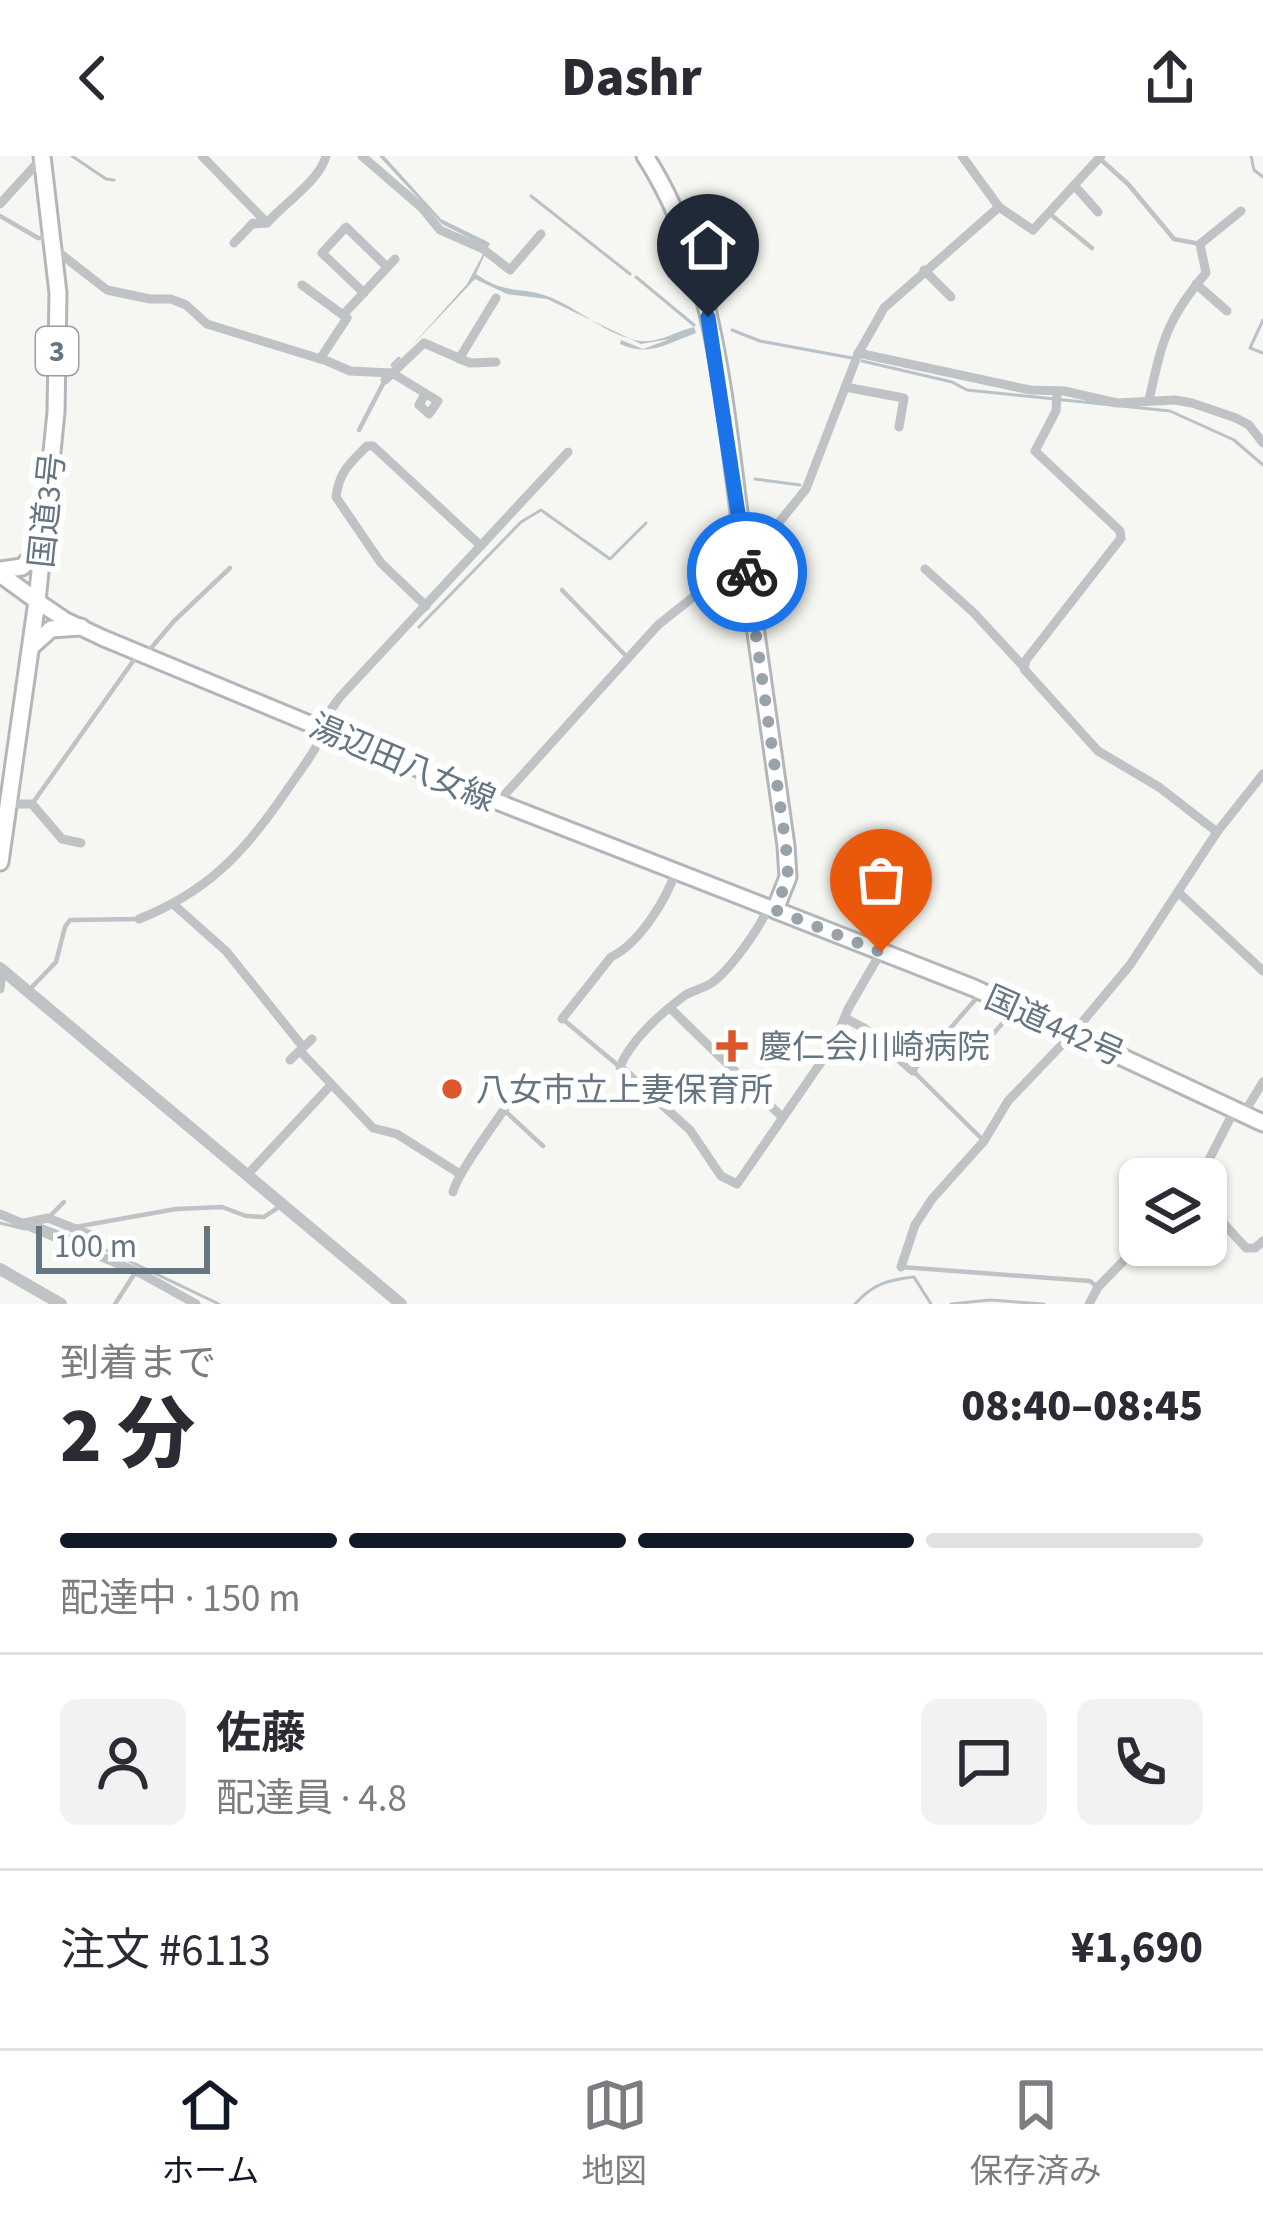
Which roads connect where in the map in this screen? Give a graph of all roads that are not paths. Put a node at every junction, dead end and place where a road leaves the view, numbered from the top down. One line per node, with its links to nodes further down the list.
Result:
1 (43, 156): 9 (street); 17 (main road, 国道3号 / 3)
2 (202, 156): 15 (street)
3 (326, 156): 15 (street)
4 (362, 156): 16 (street)
5 (645, 156): 44 (main road)
6 (962, 156): 10 (street)
7 (1100, 157): 8 (street); 19 (lane)
8 (1074, 185): 12 (street); 13 (street)
9 (0, 204)
10 (999, 207): 12 (street); 21 (street)
11 (1241, 211): 19 (street)
12 (1049, 212): 20 (lane)
13 (1098, 212)
14 (0, 216): 17 (lane)
15 (260, 220): 18 (street)
16 (541, 234)
17 (52, 243): 30 (street); 42 (main road, 国道3号 / 3)
18 (234, 243)
19 (1200, 244): 22 (street)
20 (1092, 248)
21 (924, 270): 25 (street); 29 (street)
22 (1196, 284): 27 (street); 37 (street)
23 (302, 285): 28 (street)
24 (364, 293): 24 (street); 28 (street)
25 (951, 297)
26 (496, 298): 31 (street)
27 (1227, 311)
28 (343, 315): 30 (street)
29 (857, 356): 34 (street); 35 (street)
30 (320, 359): 33 (street)
31 (459, 359): 32 (street); 33 (street)
32 (502, 361)
33 (388, 377): 36 (street); 39 (lane)
34 (845, 387): 38 (street); 44 (street)
35 (1058, 391): 37 (street); 55 (street)
36 (425, 394)
37 (1149, 400): 40 (street)
38 (898, 427)
39 (359, 430)
40 (1263, 443)
41 (568, 452): 43 (street)
42 (43, 546): 47 (main road); 49 (main road, 国道3号 / 3)
43 (481, 546): 50 (street); 50 (street)
44 (745, 558): 54 (street); 67 (main road)
45 (230, 568): 53 (lane)
46 (925, 569): 55 (street)
47 (0, 572): 49 (main road)
48 (562, 590): 54 (lane)
49 (37, 602): 51 (main road, 湯辺田八女線); 52 (main road, 国道3号 / 3)
50 (426, 606): 56 (street)
51 (81, 627): 52 (main road); 53 (main road, 湯辺田八女線)
52 (30, 649): 59 (main road, 国道3号 / 3)
53 (142, 654): 56 (main road, 湯辺田八女線); 60 (lane)
54 (627, 657): 58 (street)
55 (1024, 667): 61 (street)
56 (322, 728): 58 (main road, 湯辺田八女線); 66 (street)
57 (1263, 775): 61 (street)
58 (498, 802): 64 (main road, 湯辺田八女線)
59 (8, 804): 60 (street); 63 (main road, 国道3号 / 3)
60 (32, 804): 62 (street)
61 (1217, 832): 65 (street)
62 (81, 843)
63 (0, 862)
64 (676, 871): 67 (main road, 湯辺田八女線); 77 (street)
65 (1178, 892): 71 (street); 79 (street)
66 (173, 904): 68 (street); 80 (street)
67 (771, 909): 69 (main road, 国道442号); 76 (street)
68 (139, 919): 73 (lane)
69 (881, 952): 75 (main road, 国道442号); 78 (street)
70 (1, 969): 72 (street); 73 (street)
71 (1263, 971)
72 (0, 989)
73 (27, 991): 94 (street)
74 (975, 1000): 84 (lane)
75 (1015, 1006): 79 (main road, 国道442号); 81 (lane)
76 (670, 1008): 83 (street); 89 (street)
77 (562, 1018): 83 (lane)
78 (845, 1018): 84 (street); 89 (street)
79 (1074, 1032): 88 (main road, 国道442号); 91 (street)
80 (305, 1045): 82 (street); 86 (street)
81 (977, 1053)
82 (290, 1060)
83 (620, 1067): 89 (street)
84 (913, 1071): 91 (lane)
85 (1263, 1082): 88 (street)
86 (330, 1086): 94 (street); 95 (street)
87 (506, 1106): 92 (lane); 95 (street)
88 (1239, 1111): 90 (main road, 国道442号); 93 (street)
89 (781, 1116)
90 (1263, 1123)
91 (984, 1141): 107 (street)
92 (543, 1146)
93 (1211, 1158)
94 (248, 1174): 98 (street)
95 (460, 1174): 96 (street)
96 (453, 1192)
97 (64, 1202): 100 (lane)
98 (284, 1204): 103 (lane); 114 (street)
99 (0, 1214): 101 (street)
100 (48, 1218): 101 (street); 103 (street)
101 (24, 1223): 109 (street)
102 (1227, 1227): 105 (street)
103 (72, 1228): 104 (street)
104 (98, 1238)
105 (1263, 1241)
106 (1119, 1266): 110 (street)
107 (901, 1267): 110 (lane)
108 (0, 1270): 111 (street)
109 (135, 1273): 112 (lane); 113 (street)
110 (1098, 1287): 115 (street)
111 (61, 1304)
112 (115, 1304)
113 (196, 1304)
114 (400, 1304)
115 (1089, 1304)

